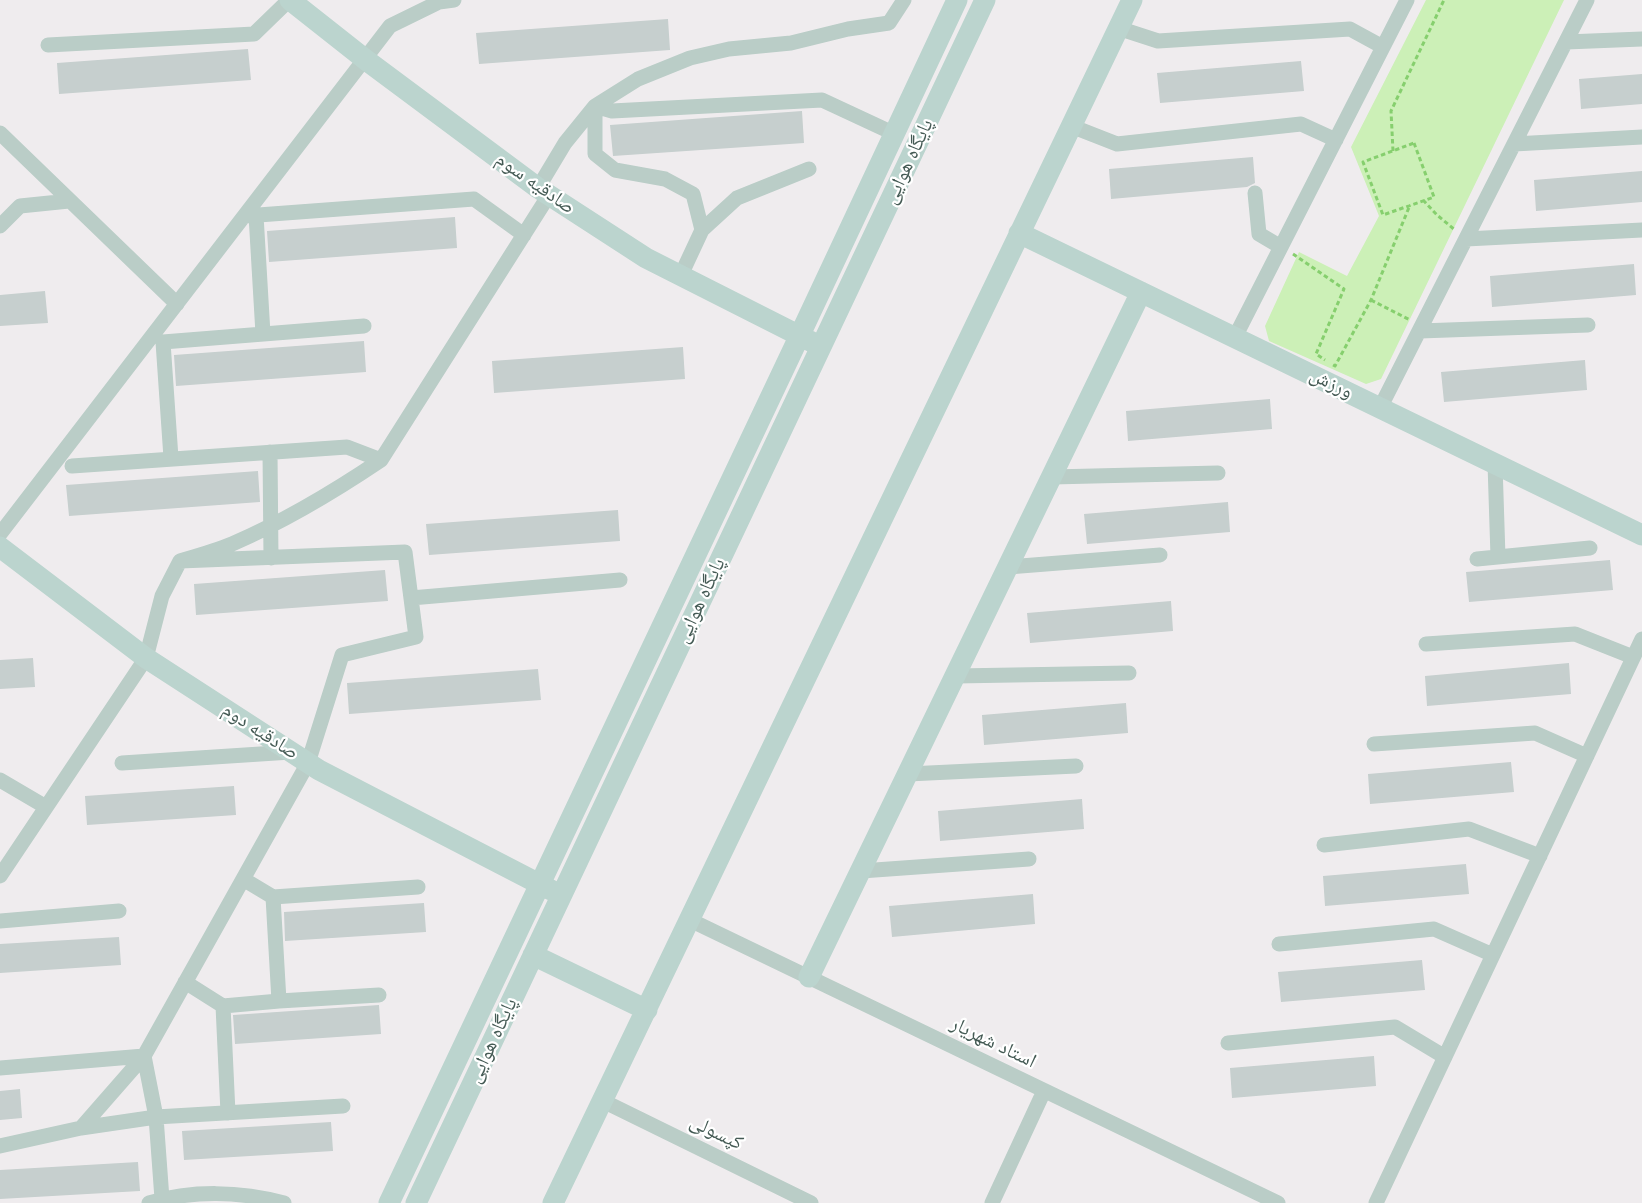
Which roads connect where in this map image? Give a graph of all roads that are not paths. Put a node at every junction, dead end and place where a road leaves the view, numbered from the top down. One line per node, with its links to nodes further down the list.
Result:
1 (289, 0): 12 (street); 14 (street, صادقیه سوم)
2 (454, 0): 14 (street)
3 (904, 0): 15 (street)
4 (957, 0): 18 (street, پایگاه هوایی)
5 (985, 0): 43 (street, پایگاه هوایی)
6 (1132, 0): 9 (street)
7 (1407, 0): 13 (street)
8 (1587, 0): 11 (street)
9 (1118, 28): 13 (street); 16 (street)
10 (1642, 39): 11 (street)
11 (1566, 42): 21 (street)
12 (48, 45)
13 (1383, 47): 20 (street)
14 (366, 60): 23 (street, صادقیه سوم); 26 (street)
15 (595, 106): 18 (street); 23 (street); 28 (street)
16 (1071, 126): 20 (street); 30 (street)
17 (0, 133): 25 (street)
18 (895, 134): 41 (street, پایگاه هوایی)
19 (1642, 137): 21 (street)
20 (1336, 140): 33 (street)
21 (1514, 144): 32 (street)
22 (809, 169): 28 (street)
23 (544, 191): 31 (street); 34 (street, صادقیه سوم)
24 (1255, 193): 33 (street)
25 (69, 201): 27 (street); 36 (street)
26 (250, 216): 31 (street); 36 (street); 40 (street)
27 (0, 226)
28 (702, 230): 34 (street)
29 (1642, 230): 32 (street)
30 (1019, 233): 35 (street, ورزش); 90 (street)
31 (524, 235): 47 (street)
32 (1466, 239): 39 (street)
33 (1281, 247): 42 (street)
34 (681, 275): 41 (street, صادقیه سوم)
35 (1141, 292): 42 (street, ورزش); 51 (street)
36 (177, 304): 53 (street)
37 (1587, 325): 39 (street)
38 (364, 326): 40 (street)
39 (1421, 329): 44 (street)
40 (263, 334): 46 (street)
41 (800, 336): 43 (street, صادقیه سوم); 85 (street, پایگاه هوایی)
42 (1235, 337): 44 (street, ورزش)
43 (822, 347): 87 (street, پایگاه هوایی)
44 (1380, 408): 48 (street, ورزش)
45 (270, 452): 46 (street); 47 (street); 52 (street)
46 (171, 458): 49 (street)
47 (381, 460): 52 (street)
48 (1495, 464): 54 (street, ورزش); 58 (street)
49 (72, 466)
50 (1218, 473): 51 (street)
51 (1052, 477): 62 (street)
52 (271, 524): 59 (street); 61 (street)
53 (0, 534)
54 (1642, 535)
55 (0, 547): 68 (street, صادقیه دوم)
56 (1590, 548): 58 (street)
57 (1160, 555): 62 (street)
58 (1498, 556): 60 (street)
59 (272, 558): 61 (street); 64 (street)
60 (1477, 559)
61 (180, 561): 68 (street)
62 (1008, 567): 70 (street)
63 (620, 580): 64 (street)
64 (411, 598): 73 (street)
65 (1642, 639): 67 (street)
66 (1426, 644): 67 (street)
67 (1633, 657): 72 (street)
68 (146, 658): 73 (street, صادقیه دوم); 78 (street)
69 (1129, 673): 70 (street)
70 (956, 676): 76 (street)
71 (1374, 744): 72 (street)
72 (1587, 756): 80 (street)
73 (300, 758): 74 (street); 84 (street); 85 (street, صادقیه دوم)
74 (122, 763)
75 (1076, 766): 76 (street)
76 (908, 774): 82 (street)
77 (0, 780): 78 (street)
78 (46, 807): 83 (street)
79 (1324, 845): 80 (street)
80 (1540, 856): 94 (street)
81 (1029, 859): 82 (street)
82 (861, 871): 95 (street)
83 (0, 876)
84 (243, 879): 88 (street); 96 (street)
85 (539, 884): 87 (street, صادقیه دوم); 114 (street, پایگاه هوایی)
86 (418, 887): 88 (street)
87 (561, 895): 93 (street, پایگاه هوایی)
88 (273, 897): 98 (street)
89 (119, 911): 91 (street)
90 (690, 920): 95 (street, استاد شهریار); 100 (street)
91 (0, 921)
92 (1279, 944): 94 (street)
93 (533, 955): 100 (street); 115 (street, پایگاه هوایی)
94 (1493, 955): 103 (street)
95 (809, 977): 105 (street, استاد شهریار)
96 (185, 982): 99 (street); 102 (street)
97 (379, 995): 98 (street)
98 (279, 1001): 99 (street)
99 (224, 1006): 108 (street)
100 (647, 1010): 106 (street)
101 (1228, 1042): 103 (street)
102 (144, 1056): 104 (street); 109 (street); 110 (street)
103 (1445, 1057): 120 (street)
104 (0, 1068)
105 (1044, 1091): 118 (street); 119 (street, استاد شهریار)
106 (603, 1101): 116 (street); 117 (street, کپسولی)
107 (343, 1106): 108 (street)
108 (228, 1113): 109 (street)
109 (156, 1117): 110 (street); 112 (street)
110 (81, 1128): 111 (street)
111 (0, 1146)
112 (155, 1201): 113 (street)
113 (284, 1203)
114 (389, 1203)
115 (416, 1203)
116 (553, 1203)
117 (810, 1203)
118 (992, 1203)
119 (1278, 1203)
120 (1376, 1203)

